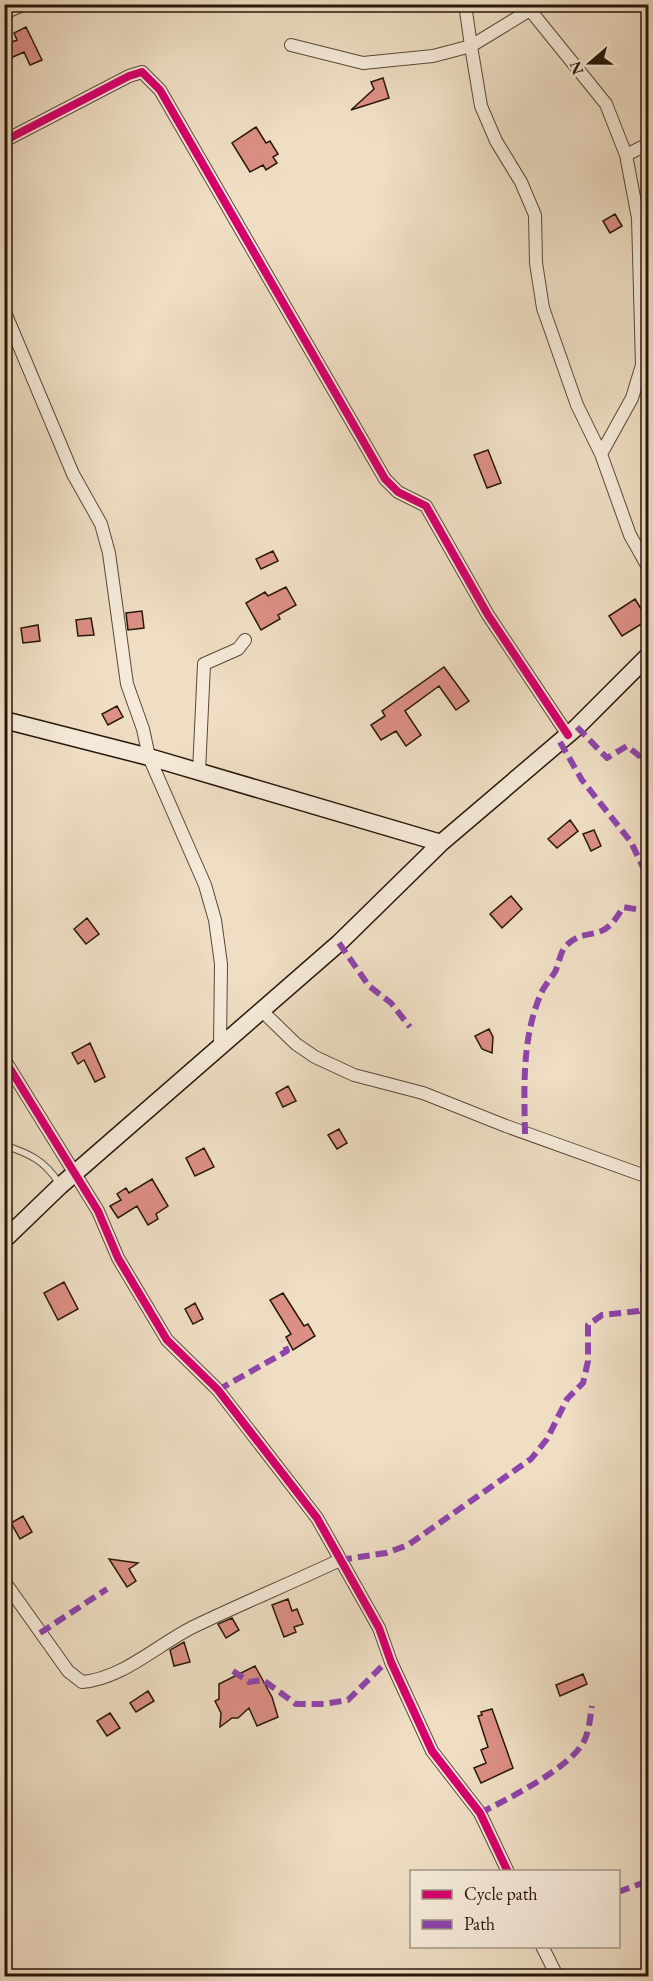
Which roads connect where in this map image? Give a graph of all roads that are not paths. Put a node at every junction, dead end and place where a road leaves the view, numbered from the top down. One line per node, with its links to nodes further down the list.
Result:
1 (25, 4): 4 (street)
2 (465, 4): 6 (street)
3 (528, 7): 6 (street); 9 (street)
4 (4, 13)
5 (291, 45): 6 (street)
6 (471, 46): 11 (street)
7 (4, 141): 16 (street)
8 (648, 144): 9 (street)
9 (626, 155): 11 (street)
10 (4, 310): 17 (street)
11 (601, 453): 12 (street)
12 (648, 567)
13 (245, 640): 18 (street)
14 (648, 657): 16 (street)
15 (4, 720): 17 (street)
16 (568, 735): 19 (street)
17 (149, 757): 18 (street); 21 (street)
18 (200, 772): 19 (street)
19 (441, 843): 20 (street)
20 (261, 1010): 21 (street); 25 (street)
21 (220, 1046): 24 (street)
22 (4, 1059): 24 (street)
23 (4, 1145): 26 (lane)
24 (76, 1175): 26 (street); 28 (street)
25 (648, 1177)
26 (60, 1186): 27 (street)
27 (4, 1240)
28 (340, 1560): 29 (street); 30 (street)
29 (4, 1581)
30 (507, 1870)
31 (543, 1948): 32 (street)
32 (557, 1977)

